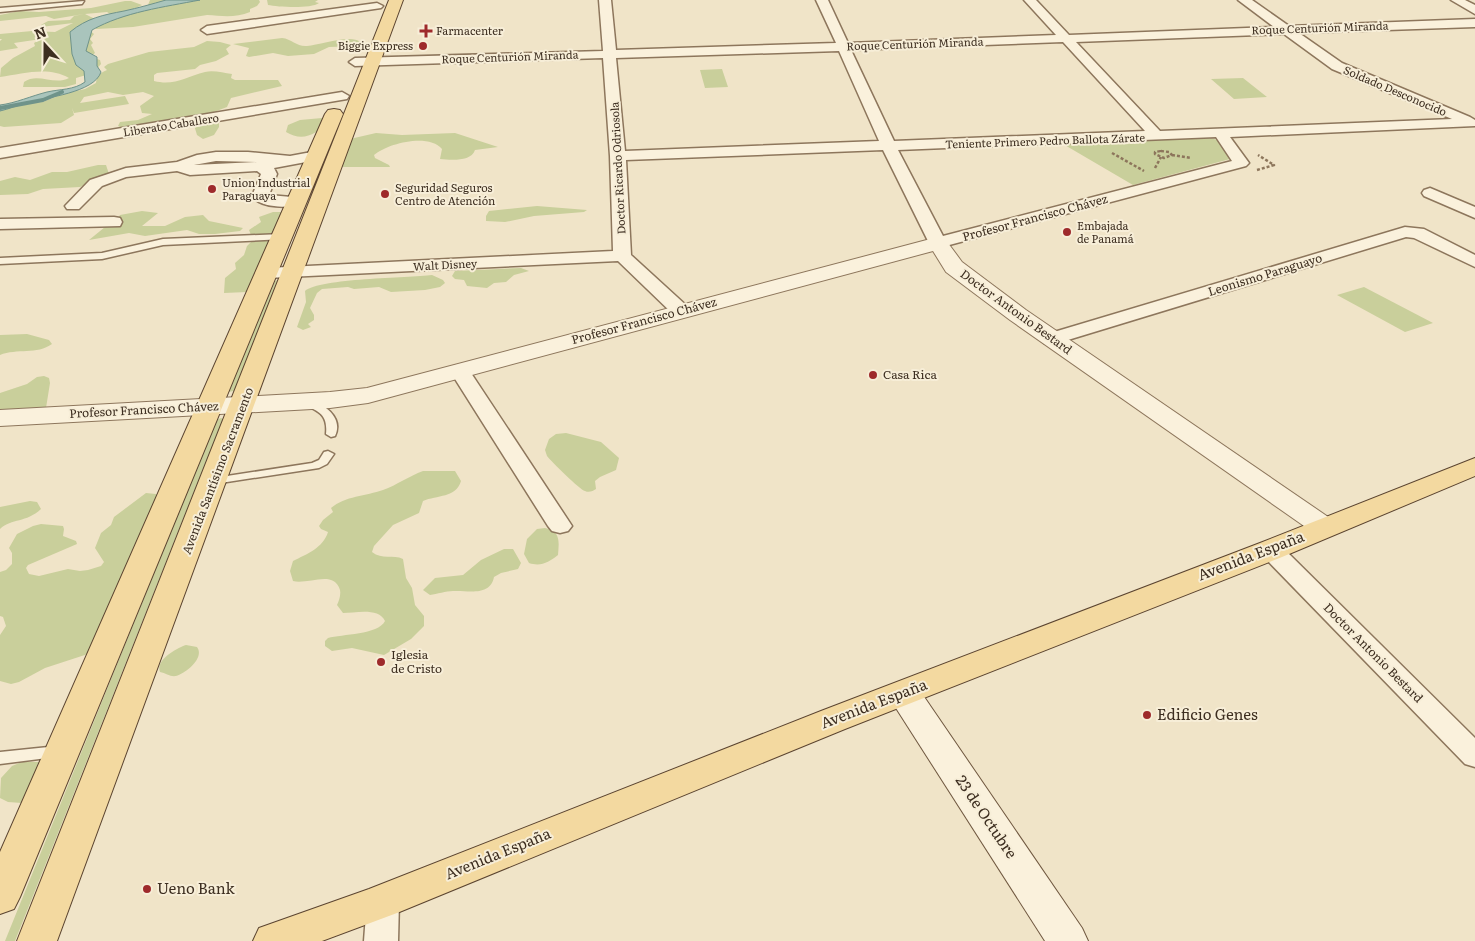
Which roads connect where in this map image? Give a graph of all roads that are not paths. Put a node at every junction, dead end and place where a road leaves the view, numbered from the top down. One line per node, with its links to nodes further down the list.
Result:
1 (396, 0): 19 (main road, Avenida Santísimo Sacramento)
2 (605, 0): 18 (street, Doctor Ricardo Odriosola)
3 (822, 0): 17 (street, Doctor Antonio Bestard)
4 (1030, 0): 15 (street)
5 (1244, 0): 14 (street, Soldado Desconocido)
6 (1457, 0): 10 (street)
7 (82, 2): 9 (lane)
8 (378, 3): 11 (main road); 13 (street)
9 (0, 10)
10 (1475, 10)
11 (370, 22)
12 (1475, 23): 14 (street, Roque Centurión Miranda)
13 (206, 30)
14 (1284, 30): 15 (street, Roque Centurión Miranda); 22 (street, Soldado Desconocido)
15 (1065, 38): 17 (street, Roque Centurión Miranda); 24 (street)
16 (361, 46): 20 (main road)
17 (844, 46): 18 (street, Roque Centurión Miranda); 25 (street, Doctor Antonio Bestard)
18 (611, 54): 19 (street, Roque Centurión Miranda); 29 (street, Doctor Ricardo Odriosola)
19 (373, 61): 20 (street, Roque Centurión Miranda); 27 (main road, Avenida Santísimo Sacramento)
20 (355, 62): 21 (main road)
21 (342, 96): 26 (street, Liberato Caballero); 28 (main road)
22 (1473, 124): 23 (street, Teniente Primero Pedro Ballota Zárate)
23 (1220, 133): 24 (street, Teniente Primero Pedro Ballota Zárate); 40 (street, Profesor Francisco Chávez)
24 (1157, 136): 25 (street, Teniente Primero Pedro Ballota Zárate)
25 (889, 147): 29 (street, Teniente Primero Pedro Ballota Zárate); 40 (street, Doctor Antonio Bestard)
26 (0, 153)
27 (338, 154): 28 (main road); 44 (main road, Avenida Santísimo Sacramento)
28 (316, 156): 30 (street); 34 (main road)
29 (618, 156): 41 (street, Doctor Ricardo Odriosola)
30 (288, 160): 31 (street); 32 (street)
31 (182, 166): 32 (street); 35 (street)
32 (259, 166): 34 (street)
33 (1430, 193): 36 (street)
34 (298, 201): 39 (main road)
35 (73, 206)
36 (1475, 214)
37 (114, 222): 38 (street)
38 (0, 224)
39 (282, 237): 42 (lane); 45 (main road)
40 (938, 243): 46 (street, Profesor Francisco Chávez); 47 (street, Doctor Antonio Bestard)
41 (622, 256): 44 (street, Walt Disney); 46 (street)
42 (0, 261)
43 (1475, 262): 47 (street, Leonismo Paraguayo)
44 (294, 272): 45 (street, Walt Disney); 50 (main road, Avenida Santísimo Sacramento)
45 (267, 273): 51 (main road)
46 (681, 311): 48 (street, Profesor Francisco Chávez)
47 (1051, 339): 58 (street, Doctor Antonio Bestard)
48 (460, 371): 49 (street, Profesor Francisco Chávez); 57 (street)
49 (306, 401): 50 (street, Profesor Francisco Chávez); 53 (lane)
50 (243, 405): 51 (street, Profesor Francisco Chávez); 56 (main road, Avenida Santísimo Sacramento)
51 (210, 407): 52 (street, Profesor Francisco Chávez); 61 (main road)
52 (0, 418)
53 (331, 434)
54 (328, 454): 56 (lane)
55 (1475, 466): 58 (main road, Avenida España)
56 (214, 481): 66 (main road, Avenida Santísimo Sacramento)
57 (560, 526)
58 (1324, 527): 59 (main road, Avenida España)
59 (1271, 550): 60 (main road, Avenida España); 62 (street, Doctor Antonio Bestard)
60 (910, 703): 65 (main road, Avenida España); 69 (street, 23 de Octubre)
61 (62, 752): 63 (lane); 64 (main road)
62 (1475, 756)
63 (0, 758)
64 (0, 897)
65 (383, 900): 67 (main road, Avenida España); 68 (street)
66 (37, 941)
67 (273, 941)
68 (381, 941)
69 (1068, 941)

